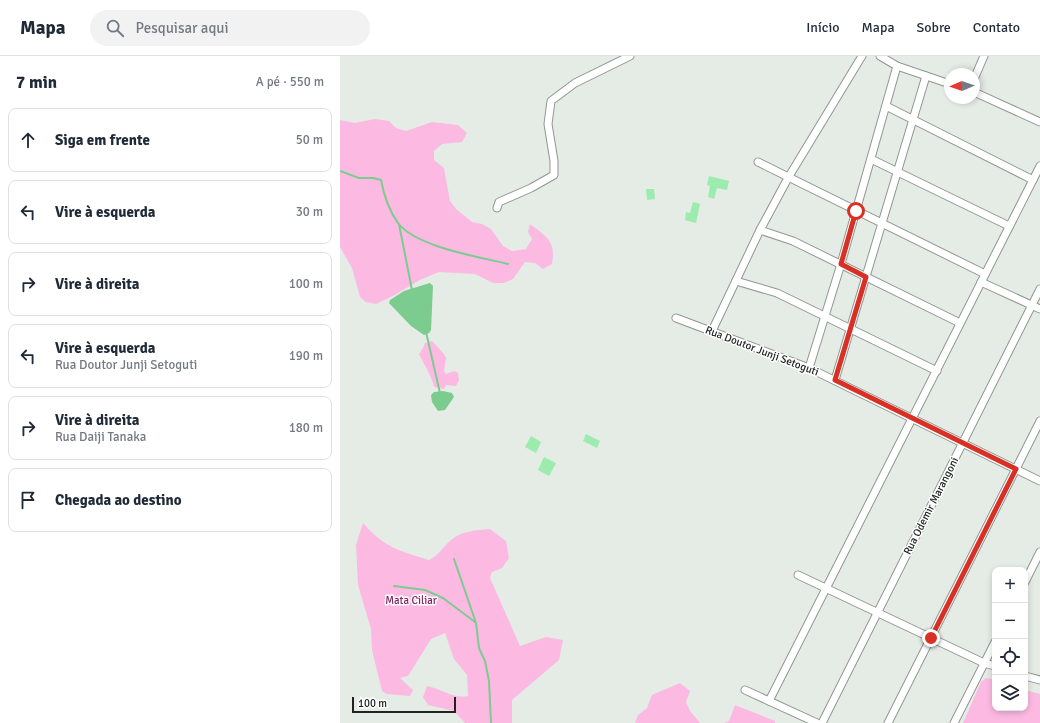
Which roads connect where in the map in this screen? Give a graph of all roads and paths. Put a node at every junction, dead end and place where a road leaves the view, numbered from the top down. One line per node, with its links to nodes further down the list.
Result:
1 (630, 56): 19 (street)
2 (862, 56): 17 (street)
3 (880, 56): 5 (street)
4 (984, 56): 6 (street)
5 (897, 66): 7 (street); 10 (street)
6 (979, 68)
7 (926, 76): 8 (street); 11 (street)
8 (944, 82)
9 (980, 95): 12 (street)
10 (886, 106): 11 (street); 13 (street)
11 (913, 119): 16 (street); 18 (street)
12 (1040, 122)
13 (871, 159): 16 (street); 20 (street)
14 (758, 162): 17 (street)
15 (1040, 166): 18 (street)
16 (897, 172): 21 (street); 22 (street)
17 (788, 178): 20 (street); 23 (street)
18 (1033, 180): 22 (street)
19 (497, 208)
20 (856, 211): 21 (street); 24 (street)
21 (882, 224): 25 (street); 26 (street)
22 (1009, 226): 25 (street)
23 (760, 230): 24 (street); 27 (street)
24 (841, 264): 26 (street); 32 (street)
25 (985, 274): 28 (street)
26 (866, 277): 34 (street); 35 (street)
27 (736, 281): 32 (street); 36 (street)
28 (981, 282): 30 (street); 34 (street)
29 (1040, 289): 30 (street, Rua Odemir Marangoni)
30 (1032, 305): 31 (street); 42 (street, Rua Odemir Marangoni)
31 (1040, 309)
32 (825, 316): 35 (street); 37 (street)
33 (676, 318): 36 (street, Rua Doutor Junji Setoguti)
34 (960, 323): 38 (street)
35 (851, 328): 38 (street); 39 (street)
36 (712, 331): 37 (street, Rua Doutor Junji Setoguti)
37 (810, 368): 39 (street, Rua Doutor Junji Setoguti)
38 (937, 371): 40 (street)
39 (835, 380): 40 (street, Rua Doutor Junji Setoguti)
40 (913, 418): 42 (street, Rua Doutor Junji Setoguti); 48 (street)
41 (1040, 421): 43 (street)
42 (963, 442): 43 (street, Rua Doutor Junji Setoguti); 49 (street, Rua Odemir Marangoni)
43 (1016, 469): 44 (street, Rua Doutor Junji Setoguti); 50 (street)
44 (1040, 481)
45 (1040, 552): 47 (street)
46 (798, 575): 48 (street)
47 (1028, 576)
48 (827, 589): 49 (street); 57 (street)
49 (878, 612): 50 (street); 59 (street, Rua Odemir Marangoni)
50 (931, 638): 52 (street); 60 (street)
51 (992, 648): 52 (street)
52 (984, 663): 53 (street); 61 (street)
53 (992, 665)
54 (1028, 677): 55 (street)
55 (1040, 680)
56 (745, 690): 57 (street)
57 (769, 701): 58 (street)
58 (817, 723)
59 (822, 723)
60 (888, 723)
61 (954, 723)

